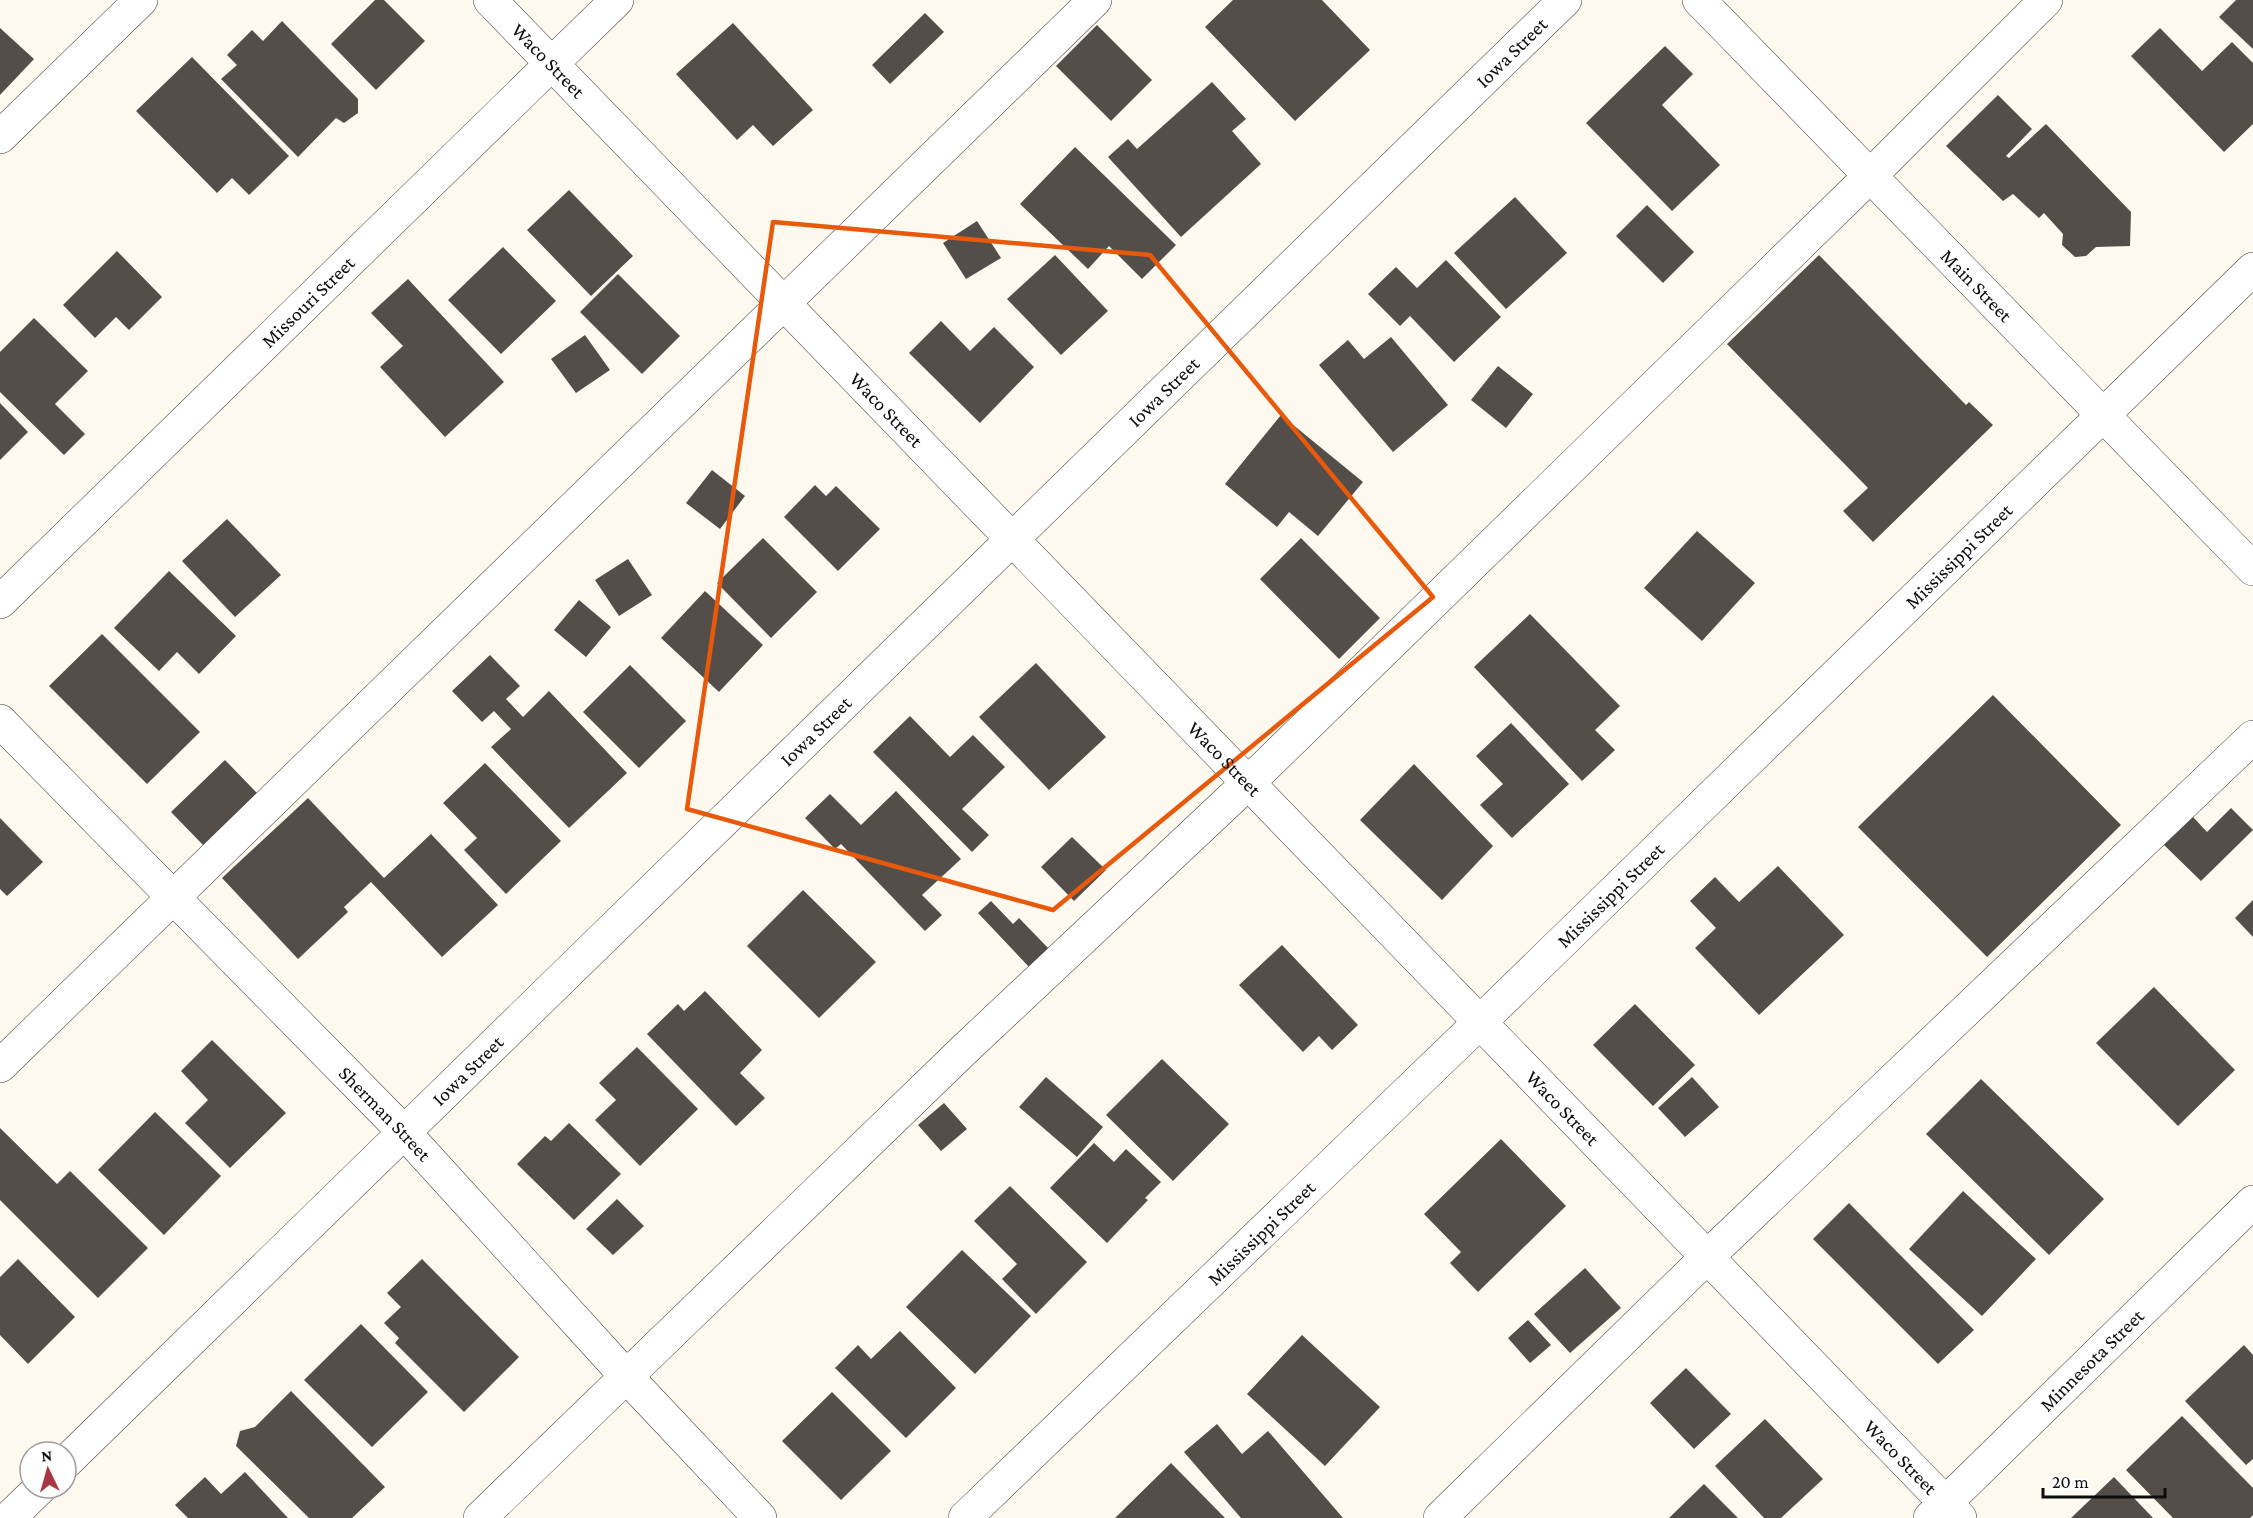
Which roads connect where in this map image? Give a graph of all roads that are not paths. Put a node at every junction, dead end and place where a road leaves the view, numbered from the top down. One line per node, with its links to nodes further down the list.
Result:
1 (141, 0): 9 (street)
2 (490, 0): 8 (street, Waco Street)
3 (616, 0): 8 (street, Missouri Street)
4 (1095, 0): 12 (street)
5 (1565, 0): 14 (street, Iowa Street)
6 (1699, 0): 10 (street, Main Street)
7 (2046, 0): 10 (street)
8 (552, 63): 12 (street, Waco Street); 16 (street, Missouri Street)
9 (0, 137)
10 (1870, 176): 13 (street, Main Street); 19 (street)
11 (2253, 269): 13 (street, Mississippi Street)
12 (784, 303): 14 (street, Waco Street); 20 (street)
13 (2103, 415): 15 (street, Main Street); 21 (street, Mississippi Street)
14 (1012, 539): 19 (street, Waco Street); 23 (street, Iowa Street)
15 (2253, 569)
16 (0, 602)
17 (0, 721): 20 (street, Sherman Street)
18 (2253, 737): 25 (street)
19 (1248, 783): 21 (street, Waco Street); 26 (street)
20 (174, 898): 22 (street); 23 (street, Sherman Street)
21 (1480, 1022): 25 (street, Waco Street); 33 (street, Mississippi Street)
22 (0, 1066)
23 (403, 1131): 26 (street, Sherman Street); 27 (street, Iowa Street)
24 (2253, 1202): 29 (street, Minnesota Street)
25 (1707, 1257): 29 (street, Waco Street); 34 (street)
26 (626, 1376): 31 (street); 32 (street, Sherman Street)
27 (78, 1450)
28 (28, 1500): 30 (street)
29 (1946, 1513)
30 (9, 1518)
31 (480, 1518)
32 (760, 1518)
33 (965, 1518)
34 (1440, 1518)

